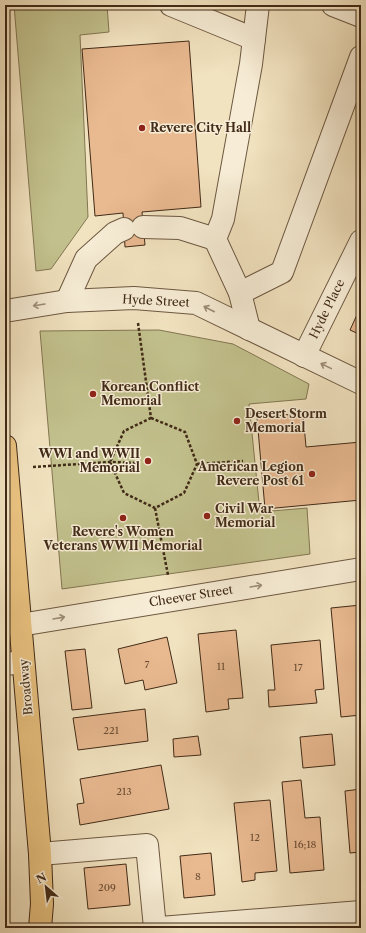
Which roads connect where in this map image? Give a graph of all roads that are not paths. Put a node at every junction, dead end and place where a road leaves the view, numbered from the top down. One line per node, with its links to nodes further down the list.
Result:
1 (171, 5): 5 (street)
2 (258, 5): 5 (street)
3 (333, 5): 4 (street)
4 (361, 16)
5 (254, 39): 7 (street)
6 (361, 57): 9 (street)
7 (215, 239): 9 (street); 10 (street)
8 (361, 241): 13 (street, Hyde Place)
9 (240, 293): 12 (street)
10 (67, 301): 11 (street, Hyde Street, one-way to 11); 12 (street, Hyde Street, one-way to 10)
11 (5, 311)
12 (249, 329): 13 (street, Hyde Street)
13 (304, 356): 14 (street, Hyde Street, one-way to 13)
14 (361, 383)
15 (5, 446): 17 (main road, Broadway)
16 (361, 569): 17 (street, Cheever Street, one-way to 16)
17 (20, 625): 18 (main road, Broadway)
18 (14, 663): 19 (main road, Broadway)
19 (40, 854): 21 (main road, Broadway); 22 (street)
20 (361, 912): 23 (street)
21 (40, 928)
22 (155, 928)
23 (160, 928)

